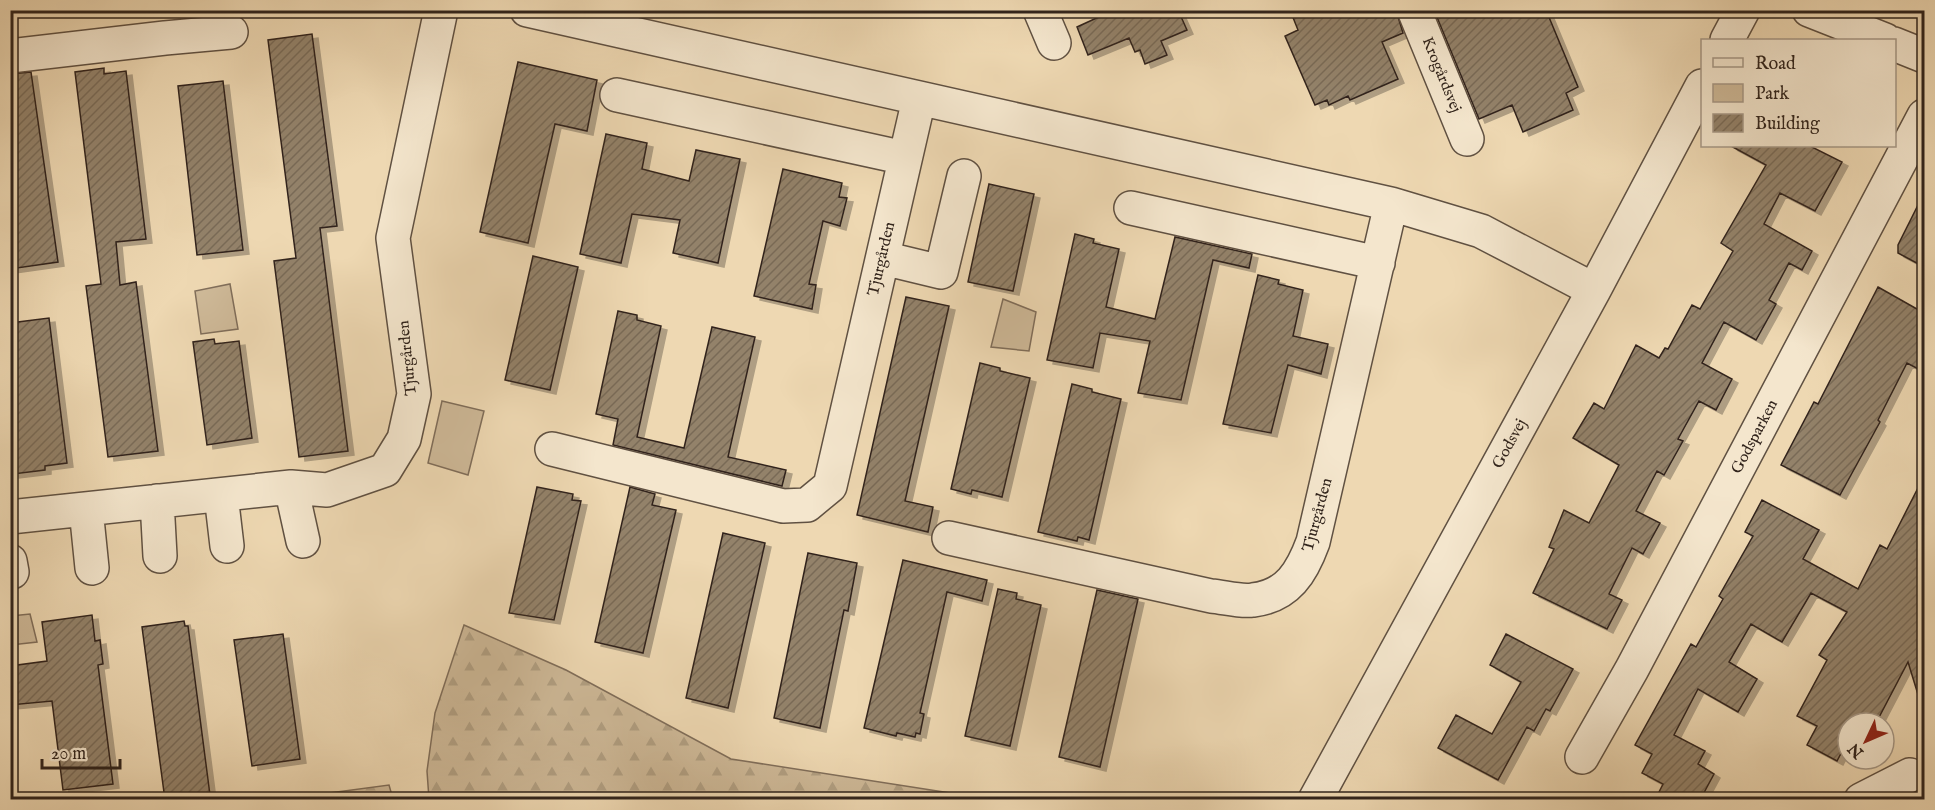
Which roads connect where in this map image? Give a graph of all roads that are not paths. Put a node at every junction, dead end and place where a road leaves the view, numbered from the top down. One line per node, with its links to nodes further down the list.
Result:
1 (441, 10): 27 (street, Tjurgården)
2 (526, 10): 16 (street)
3 (1040, 10): 10 (street)
4 (1414, 10): 18 (street, Krogårdsvej)
5 (1743, 10): 8 (street)
6 (1809, 10): 9 (street)
7 (231, 32): 12 (street)
8 (1728, 39)
9 (1882, 39)
10 (1054, 43)
11 (1896, 45): 13 (street)
12 (10, 56)
13 (1924, 56)
14 (1701, 89): 25 (street, Godsvej)
15 (617, 95): 19 (street)
16 (919, 99): 19 (street, Tjurgården); 21 (street)
17 (1924, 116): 37 (street, Godsparken)
18 (1467, 139)
19 (905, 158): 23 (street, Tjurgården)
20 (964, 176): 23 (street)
21 (1391, 204): 24 (street, Tjurgården); 25 (street)
22 (1131, 208): 24 (street)
23 (883, 258): 26 (street, Tjurgården)
24 (1378, 263): 32 (street, Tjurgården)
25 (1594, 290): 38 (street, Godsvej)
26 (552, 449)
27 (291, 487): 28 (street, Tjurgården); 33 (street)
28 (221, 495): 29 (street, Tjurgården); 34 (street)
29 (157, 501): 30 (street, Tjurgården); 35 (street)
30 (86, 509): 31 (street, Tjurgården); 36 (street)
31 (10, 517)
32 (950, 538)
33 (303, 541)
34 (227, 546)
35 (160, 556)
36 (92, 568)
37 (1582, 757)
38 (1315, 800)

